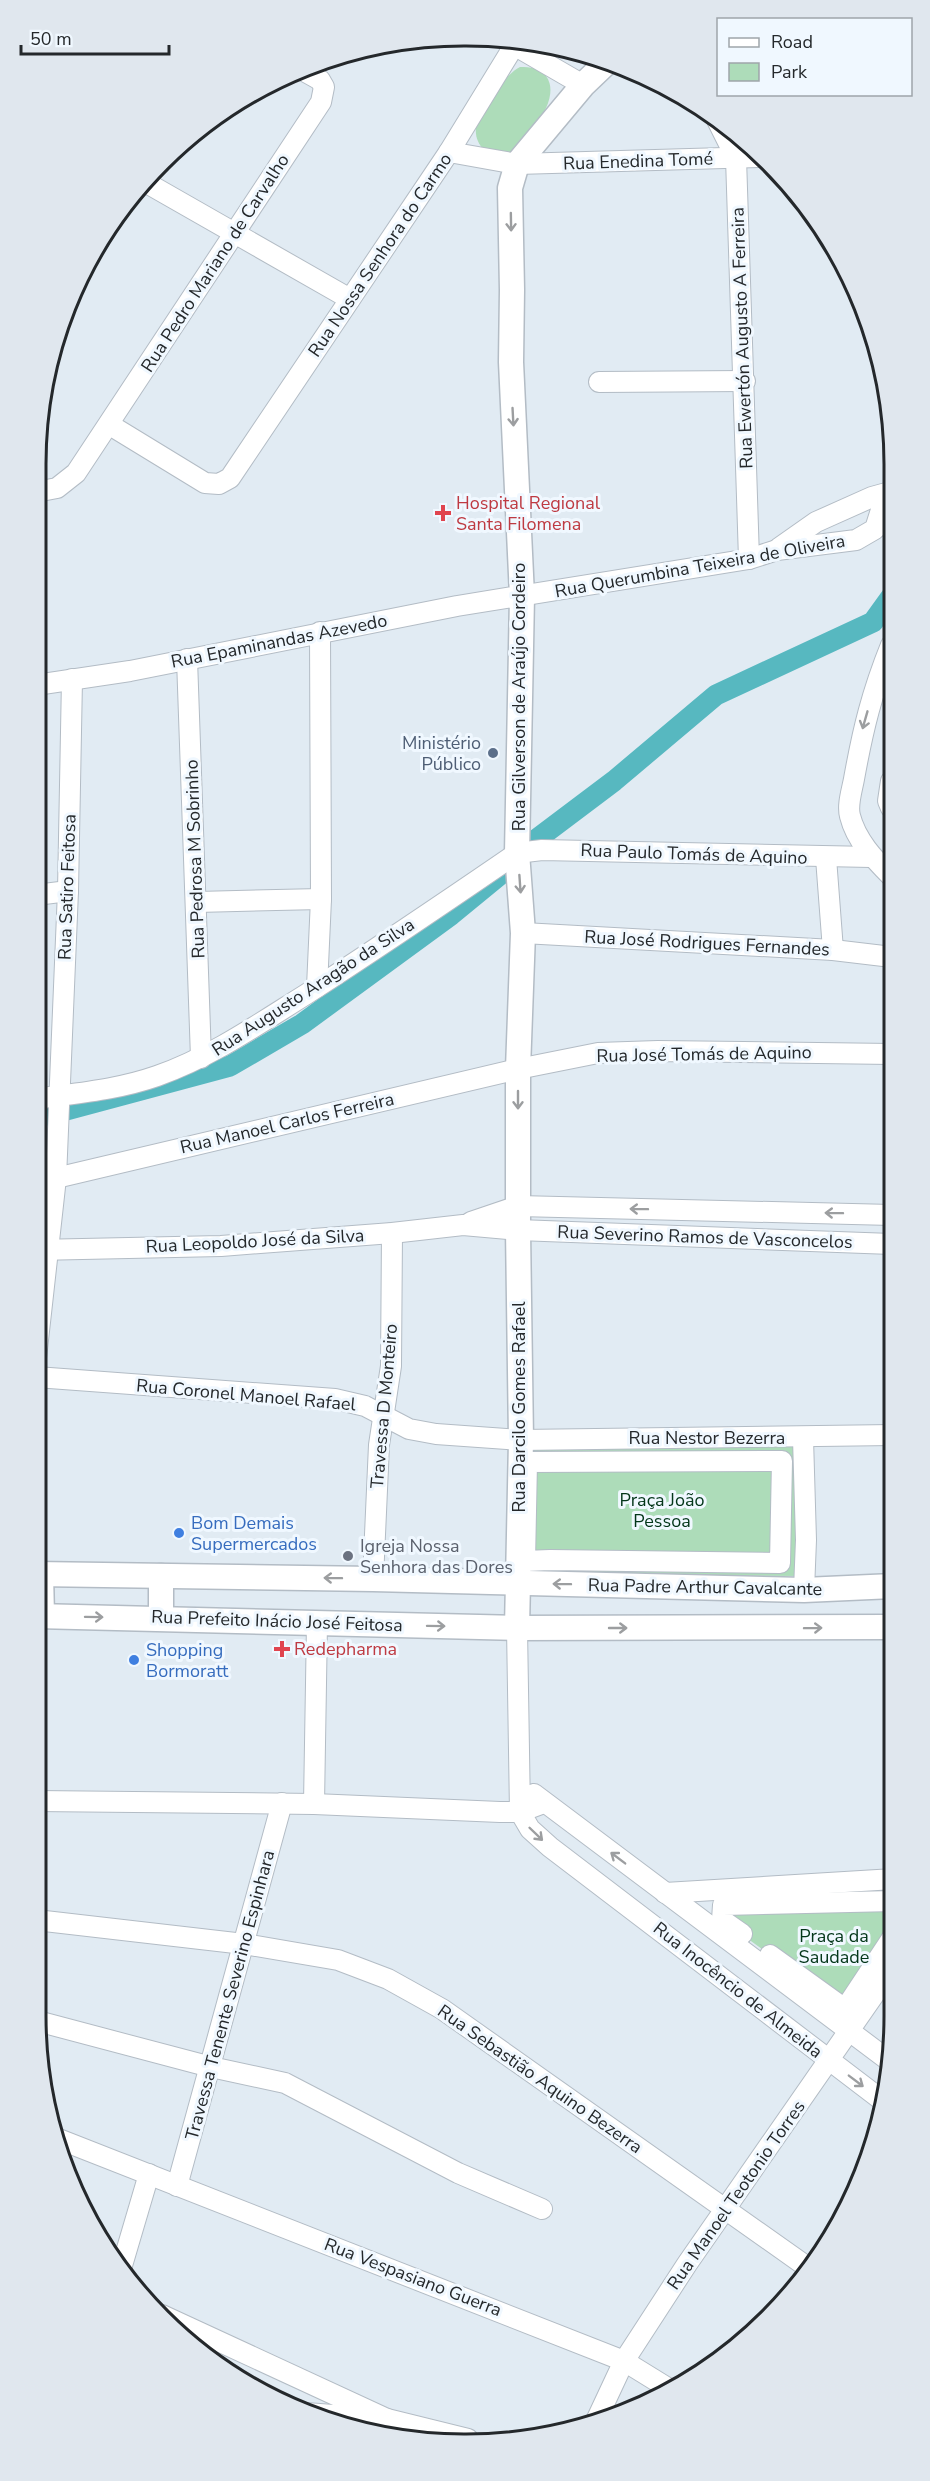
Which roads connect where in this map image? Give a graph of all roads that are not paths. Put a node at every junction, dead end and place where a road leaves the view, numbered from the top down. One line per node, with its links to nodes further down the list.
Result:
1 (512, 49): 7 (street, Rua Nossa Senhora do Carmo)
2 (530, 52): 5 (street)
3 (599, 69): 5 (main road)
4 (312, 76): 12 (street, Rua Pedro Mariano de Carvalho)
5 (583, 85): 10 (main road)
6 (726, 138): 9 (street, Rua Ewertón Augusto A Ferreira)
7 (448, 152): 10 (street, Rua Enedina Tomé); 13 (street, Rua Nossa Senhora do Carmo)
8 (749, 157): 9 (street, Rua Enedina Tomé)
9 (736, 158): 10 (street, Rua Enedina Tomé); 14 (street, Rua Ewertón Augusto A Ferreira)
10 (517, 164): 22 (main road, Rua Gilverson de Araújo Cordeiro, one-way to 22)
11 (153, 186): 12 (street)
12 (234, 232): 13 (street); 16 (street, Rua Pedro Mariano de Carvalho)
13 (350, 299): 16 (street, Rua Nossa Senhora do Carmo)
14 (744, 381): 15 (street); 21 (street, Rua Ewertón Augusto A Ferreira)
15 (599, 382)
16 (110, 425): 17 (street, Rua Pedro Mariano de Carvalho)
17 (46, 490)
18 (884, 494): 20 (street)
19 (884, 506): 20 (street, Rua Querumbina Teixeira de Oliveira)
20 (777, 550): 21 (street, Rua Querumbina Teixeira de Oliveira)
21 (748, 559): 22 (street, Rua Querumbina Teixeira de Oliveira)
22 (522, 597): 23 (street, Rua Epaminandas Azevedo); 28 (main road, Rua Gilverson de Araújo Cordeiro)
23 (320, 632): 24 (street, Rua Epaminandas Azevedo); 34 (street)
24 (187, 659): 26 (street, Rua Epaminandas Azevedo); 35 (street, Rua Pedrosa M Sobrinho)
25 (884, 662): 29 (street, one-way to 29)
26 (72, 679): 27 (street, Rua Epaminandas Azevedo); 32 (street, Rua Satiro Feitosa)
27 (46, 683)
28 (518, 853): 30 (street, Rua Paulo Tomás de Aquino); 36 (main road, Rua Gilverson de Araújo Cordeiro, one-way to 36); 39 (street, Rua Augusto Aragão da Silva)
29 (871, 857): 30 (street, Rua Paulo Tomás de Aquino); 31 (street)
30 (826, 858): 37 (street)
31 (884, 869)
32 (68, 891): 33 (street); 43 (street, Rua Satiro Feitosa)
33 (46, 894)
34 (321, 899): 35 (street); 39 (street)
35 (197, 902): 41 (street, Rua Pedrosa M Sobrinho)
36 (523, 933): 37 (street, Rua José Rodrigues Fernandes); 42 (main road, Rua Gilverson de Araújo Cordeiro)
37 (833, 950): 38 (street, Rua José Rodrigues Fernandes)
38 (884, 956)
39 (317, 987): 41 (street, Rua Augusto Aragão da Silva)
40 (884, 1054): 42 (street, Rua José Tomás de Aquino)
41 (201, 1058): 43 (street, Rua Augusto Aragão da Silva)
42 (519, 1069): 45 (street, Rua Manoel Carlos Ferreira); 47 (main road, Rua Gilverson de Araújo Cordeiro, one-way to 47)
43 (59, 1095): 44 (street, Rua Augusto Aragão da Silva); 45 (street, Rua Satiro Feitosa)
44 (46, 1097)
45 (56, 1178): 48 (street, Rua Satiro Feitosa)
46 (884, 1215): 47 (street, Rua Severino Ramos de Vasconcelos, one-way to 47)
47 (518, 1218): 49 (street, Rua Leopoldo José da Silva); 50 (street, Rua Severino Ramos de Vasconcelos); 56 (main road, Rua Darcilo Gomes Rafael)
48 (46, 1226)
49 (392, 1233): 51 (street, Rua Leopoldo José da Silva); 53 (street, Travessa D Monteiro)
50 (884, 1243)
51 (46, 1250)
52 (46, 1378): 53 (street, Rua Coronel Manoel Rafael)
53 (382, 1417): 56 (street, Rua Coronel Manoel Rafael); 59 (street, Travessa D Monteiro)
54 (884, 1435): 55 (street, Rua Nestor Bezerra)
55 (803, 1438): 56 (street, Rua Nestor Bezerra); 62 (street)
56 (524, 1451): 56 (street); 60 (main road, Rua Darcilo Gomes Rafael)
57 (46, 1574): 58 (main road)
58 (161, 1576): 59 (main road, one-way to 58); 64 (main road)
59 (373, 1579): 60 (main road)
60 (517, 1583): 62 (main road, Rua Padre Arthur Cavalcante, one-way to 60); 67 (main road, Rua Darcilo Gomes Rafael)
61 (884, 1586): 62 (main road, Rua Padre Arthur Cavalcante)
62 (804, 1590)
63 (46, 1616): 64 (main road, Rua Prefeito Inácio José Feitosa, one-way to 64)
64 (161, 1618): 65 (main road, Rua Prefeito Inácio José Feitosa)
65 (317, 1623): 67 (main road, Rua Prefeito Inácio José Feitosa, one-way to 67); 72 (street)
66 (884, 1627): 67 (main road, one-way to 66)
67 (517, 1628): 68 (street)
68 (519, 1781): 71 (street); 73 (street)
69 (46, 1801): 70 (street)
70 (282, 1803): 72 (street); 79 (street, Travessa Tenente Severino Espinhara)
71 (544, 1803): 73 (street); 75 (street, one-way to 71)
72 (314, 1804): 73 (street)
73 (520, 1812): 77 (street, Rua Inocêncio de Almeida, one-way to 77)
74 (884, 1880): 75 (street)
75 (665, 1893): 77 (street); 83 (street)
76 (884, 1900): 80 (street)
77 (645, 1918): 85 (street, Rua Inocêncio de Almeida)
78 (46, 1921): 79 (street, Rua Sebastião Aquino Bezerra)
79 (244, 1944): 86 (street, Travessa Tenente Severino Espinhara); 91 (street, Rua Sebastião Aquino Bezerra)
80 (884, 1950)
81 (884, 1980): 83 (street, Rua Manoel Teotonio Torres)
82 (46, 2023): 86 (street)
83 (849, 2031): 84 (street); 85 (street, Rua Manoel Teotonio Torres)
84 (882, 2055)
85 (830, 2061): 87 (street, Rua Inocêncio de Almeida, one-way to 87); 91 (street, Rua Manoel Teotonio Torres)
86 (211, 2067): 90 (street, Travessa Tenente Severino Espinhara); 92 (street)
87 (875, 2095)
88 (66, 2142): 89 (street, Rua Vespasiano Guerra)
89 (149, 2174): 90 (street, Rua Vespasiano Guerra); 93 (street)
90 (177, 2186): 96 (street, Rua Vespasiano Guerra)
91 (725, 2208): 94 (street, Rua Sebastião Aquino Bezerra); 96 (street, Rua Manoel Teotonio Torres)
92 (542, 2209)
93 (124, 2258)
94 (802, 2264)
95 (182, 2325): 100 (street)
96 (624, 2361): 97 (street, Rua Vespasiano Guerra); 98 (street, Rua Manoel Teotonio Torres)
97 (662, 2384)
98 (600, 2412)
99 (363, 2421): 100 (street)
100 (394, 2426): 101 (street)
101 (440, 2434)

